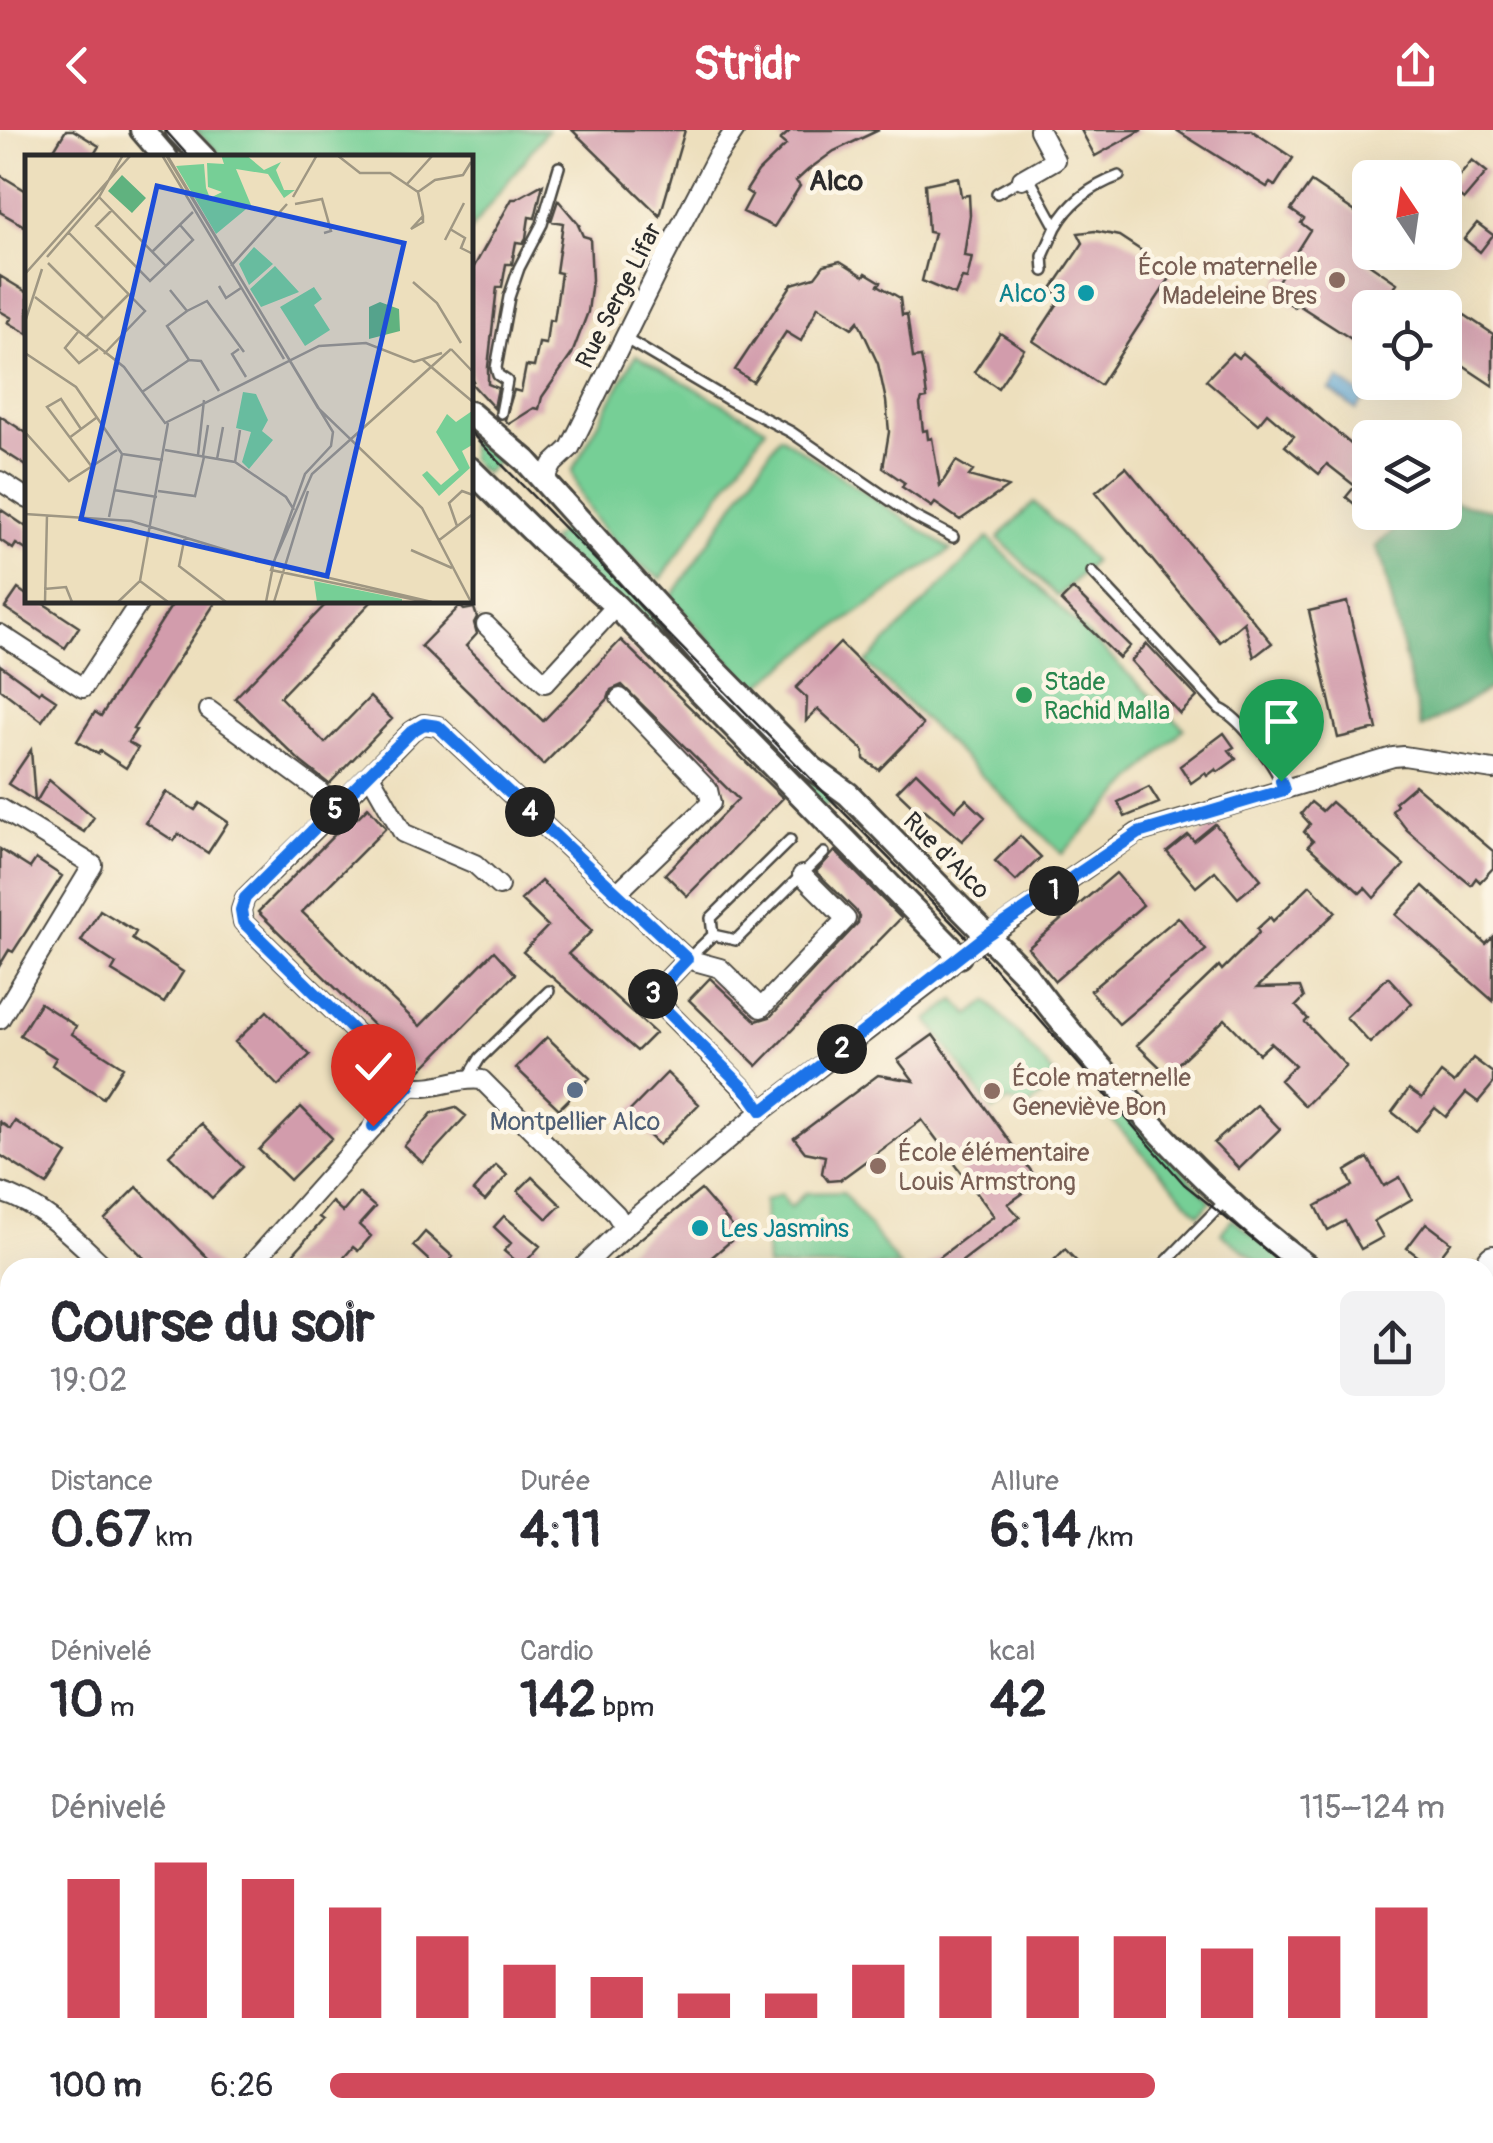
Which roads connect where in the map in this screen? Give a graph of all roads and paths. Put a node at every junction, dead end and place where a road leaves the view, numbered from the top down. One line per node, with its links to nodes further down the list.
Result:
1 (142, 130): 5 (street)
2 (177, 130): 6 (street)
3 (735, 130): 13 (street, Rue Serge Lifar)
4 (1039, 130): 9 (street)
5 (163, 155)
6 (201, 155)
7 (559, 166): 14 (lane)
8 (1119, 176): 11 (lane)
9 (1025, 177): 10 (lane); 11 (lane)
10 (997, 193)
11 (1056, 227): 12 (lane)
12 (1044, 270)
13 (624, 338): 18 (street, Rue Serge Lifar); 21 (lane)
14 (500, 413)
15 (472, 415): 18 (street, Rue d'Alco)
16 (472, 471): 20 (street)
17 (0, 481): 19 (street)
18 (544, 481): 20 (street); 40 (street, Rue d'Alco)
19 (25, 497)
20 (511, 517): 24 (street)
21 (953, 537)
22 (1092, 572): 31 (lane)
23 (140, 602): 26 (street)
24 (616, 606): 25 (street); 41 (street)
25 (486, 625)
26 (0, 634)
27 (620, 698): 38 (street)
28 (209, 710): 33 (street)
29 (1493, 770): 31 (street)
30 (370, 775): 33 (street); 37 (street); 38 (street)
31 (1284, 790): 40 (street)
32 (0, 808): 44 (street)
33 (336, 809): 46 (street)
34 (790, 840): 39 (lane)
35 (824, 853): 36 (lane)
36 (802, 875): 39 (lane); 42 (street)
37 (499, 886)
38 (617, 893): 42 (street)
39 (712, 934): 42 (lane)
40 (987, 935): 41 (street); 49 (street, Rue d'Alco)
41 (959, 956): 47 (street)
42 (687, 959): 47 (street)
43 (548, 991): 45 (lane)
44 (0, 1019)
45 (468, 1078): 46 (street); 50 (street)
46 (410, 1086): 52 (street)
47 (762, 1111): 50 (street)
48 (0, 1192): 51 (street)
49 (1226, 1201): 54 (lane); 55 (street, Rue d'Alco)
50 (624, 1226): 53 (street)
51 (95, 1258)
52 (257, 1258)
53 (592, 1258)
54 (1170, 1258)
55 (1297, 1258)

